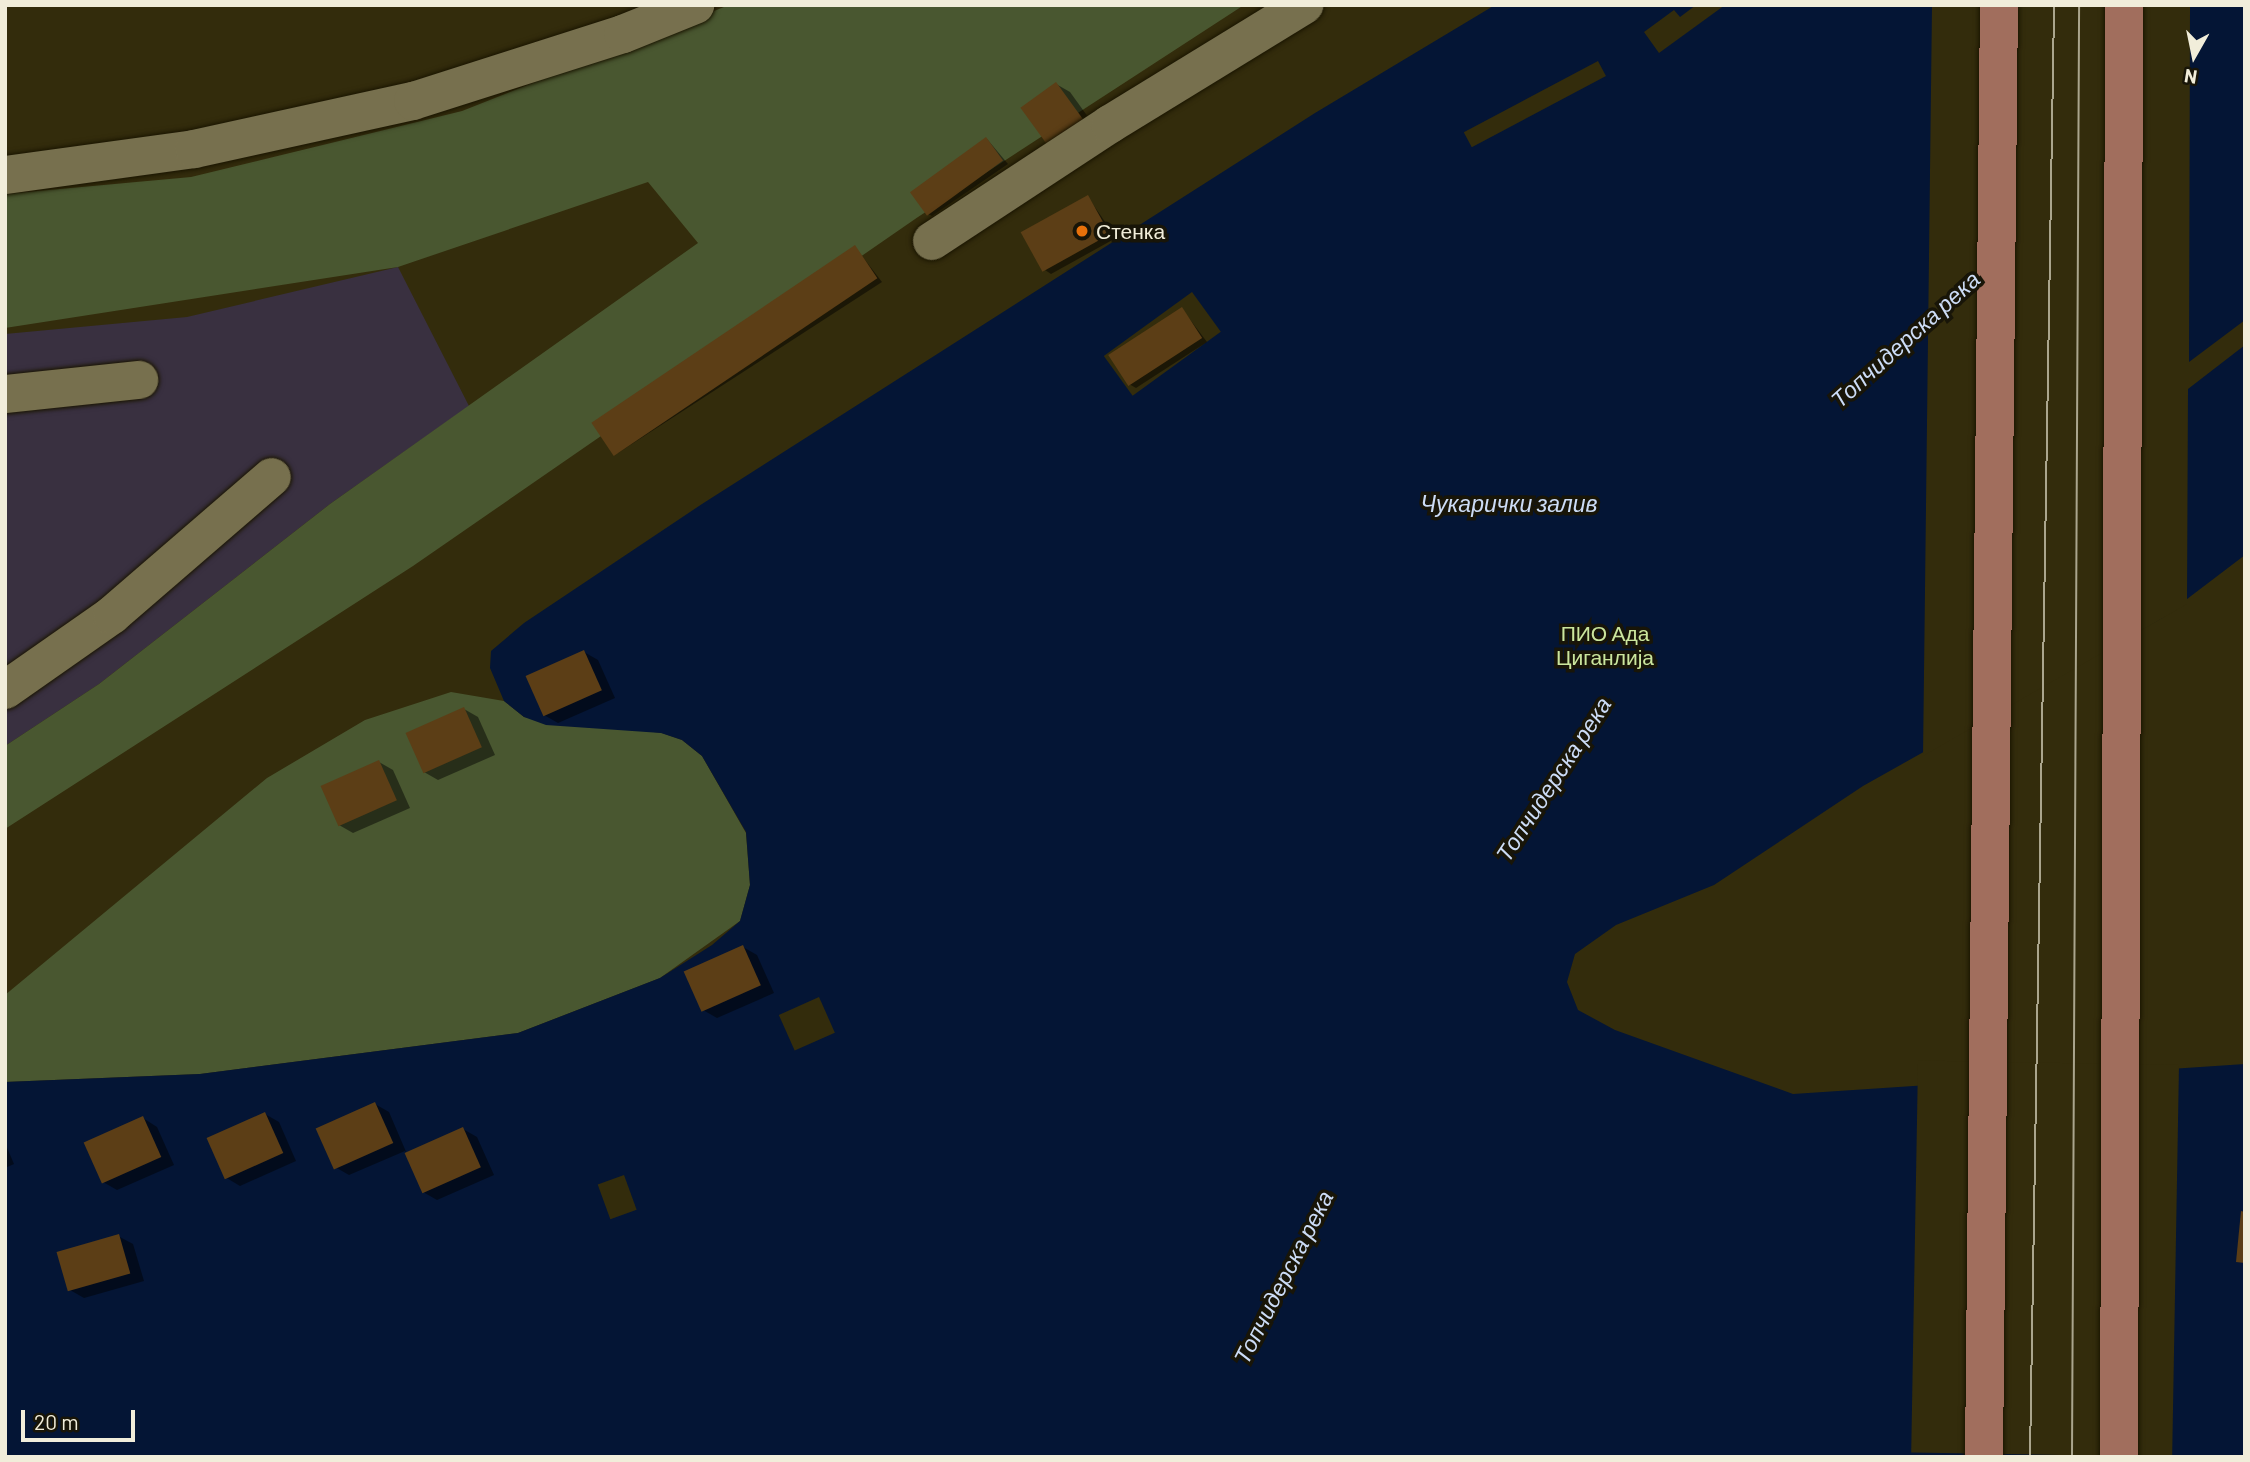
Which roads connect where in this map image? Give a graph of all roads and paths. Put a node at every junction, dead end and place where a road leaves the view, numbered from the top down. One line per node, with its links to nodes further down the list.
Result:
1 (695, 5): 5 (street)
2 (1304, 5): 6 (street)
3 (1999, 5): 11 (main road)
4 (2124, 5): 12 (main road)
5 (5, 175)
6 (932, 241)
7 (139, 380): 8 (street)
8 (5, 394)
9 (272, 477): 10 (street)
10 (5, 690)
11 (1984, 1457)
12 (2119, 1457)

